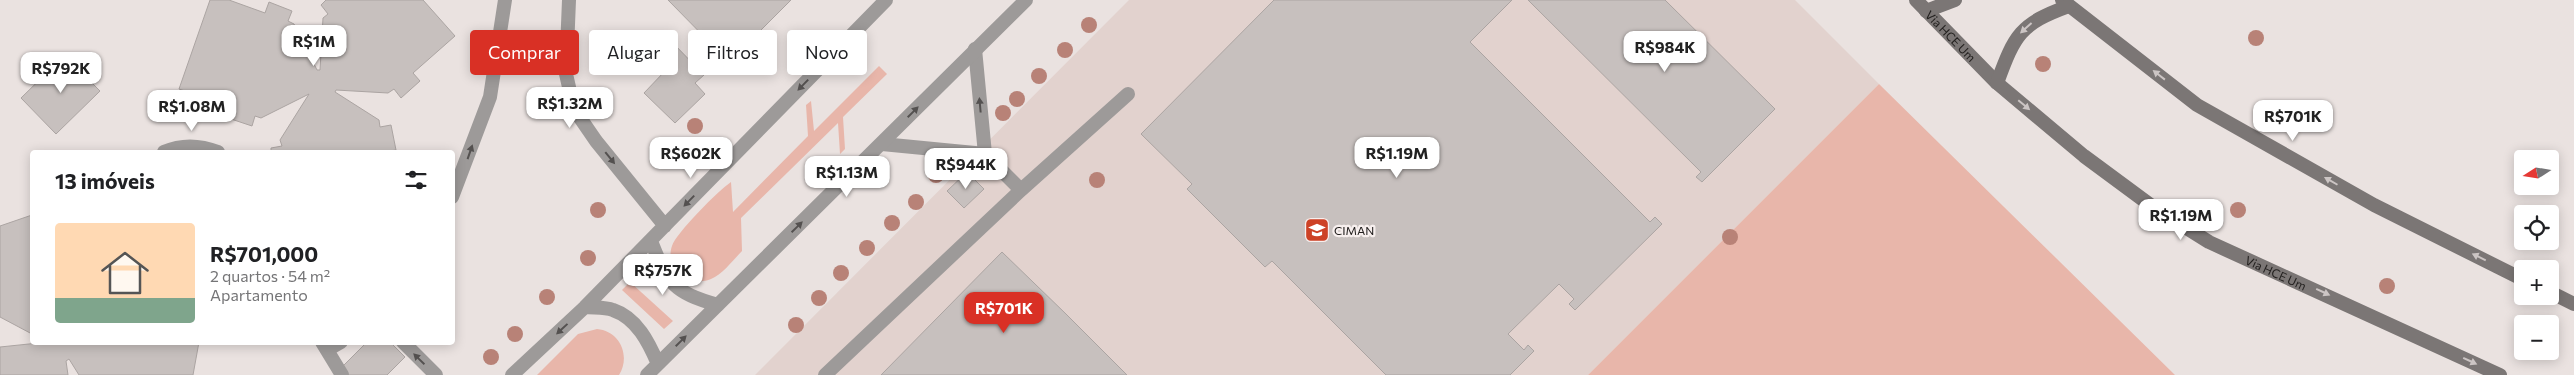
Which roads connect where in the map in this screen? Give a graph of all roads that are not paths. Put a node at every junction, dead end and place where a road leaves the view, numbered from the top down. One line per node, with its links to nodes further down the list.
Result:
1 (505, 0): 16 (street, one-way to 1)
2 (569, 0): 18 (street, one-way to 18)
3 (886, 0): 18 (street, one-way to 18)
4 (1026, 0): 9 (street)
5 (1916, 0): 8 (main road, Via HCE Um)
6 (1955, 0): 8 (main road)
7 (2066, 3): 10 (main road, one-way to 10); 20 (main road, one-way to 7)
8 (1926, 11): 10 (main road, Via HCE Um)
9 (975, 49): 12 (street, one-way to 9); 15 (street, one-way to 9)
10 (1997, 83): 33 (main road, Via HCE Um, one-way to 33)
11 (1128, 94): 17 (street)
12 (882, 144): 15 (street); 23 (street, one-way to 12)
13 (168, 150): 14 (street)
14 (211, 150)
15 (985, 154): 17 (street)
16 (455, 189)
17 (1021, 190): 32 (street)
18 (666, 226): 19 (street)
19 (651, 241): 23 (street); 24 (street)
20 (2514, 275)
21 (2559, 296): 22 (main road)
22 (2574, 304)
23 (718, 305): 27 (street, one-way to 23)
24 (585, 307): 27 (street); 30 (street, one-way to 30)
25 (406, 345): 29 (street, one-way to 25)
26 (325, 346): 28 (street)
27 (658, 364): 31 (street)
28 (342, 375)
29 (436, 375)
30 (512, 375)
31 (647, 375)
32 (826, 375)
33 (2500, 375)

